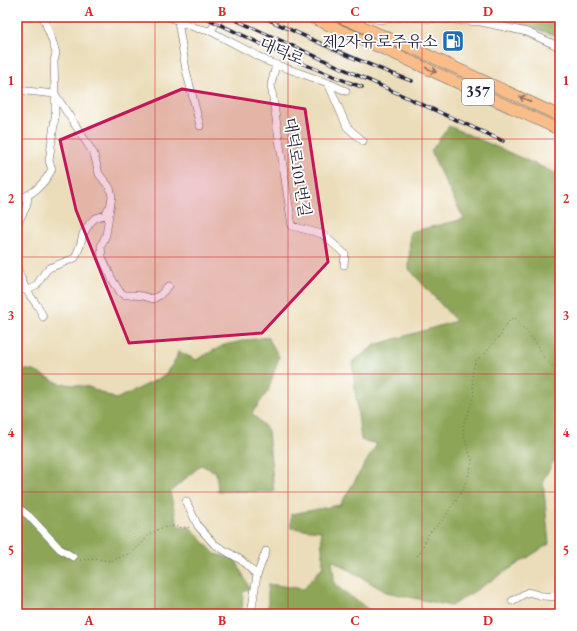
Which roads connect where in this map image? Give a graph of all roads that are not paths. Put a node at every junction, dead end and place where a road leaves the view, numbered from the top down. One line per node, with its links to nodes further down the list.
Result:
1 (43, 17): 18 (street)
2 (169, 17): 11 (street, 대덕로)
3 (222, 17): 12 (street)
4 (310, 17): 21 (highway, 357, one-way to 21)
5 (340, 17): 19 (highway, 357, one-way to 5)
6 (372, 17): 7 (street)
7 (404, 17)
8 (409, 17): 9 (street)
9 (425, 18): 10 (street)
10 (447, 18): 13 (street)
11 (178, 21): 12 (street, 대덕로); 20 (street)
12 (210, 31): 14 (street, 대덕로)
13 (560, 47)
14 (276, 65): 15 (street, 대덕로); 28 (street, 대덕로101번길)
15 (328, 83): 17 (street, 대덕로); 22 (street)
16 (17, 90): 18 (street)
17 (346, 91)
18 (55, 94): 23 (street); 25 (street)
19 (560, 116)
20 (200, 126)
21 (560, 130)
22 (363, 141)
23 (26, 196): 24 (street); 26 (street)
24 (17, 200)
25 (110, 207): 30 (street); 31 (street)
26 (17, 226)
27 (17, 254): 29 (street)
28 (344, 265)
29 (17, 268): 31 (street)
30 (169, 286)
31 (26, 290): 32 (street); 33 (street)
32 (17, 296)
33 (43, 317)
34 (186, 501): 38 (street)
35 (17, 507): 37 (street)
36 (266, 551): 38 (street)
37 (73, 557)
38 (257, 575): 41 (street)
39 (560, 597): 40 (street)
40 (512, 601)
41 (251, 614)

